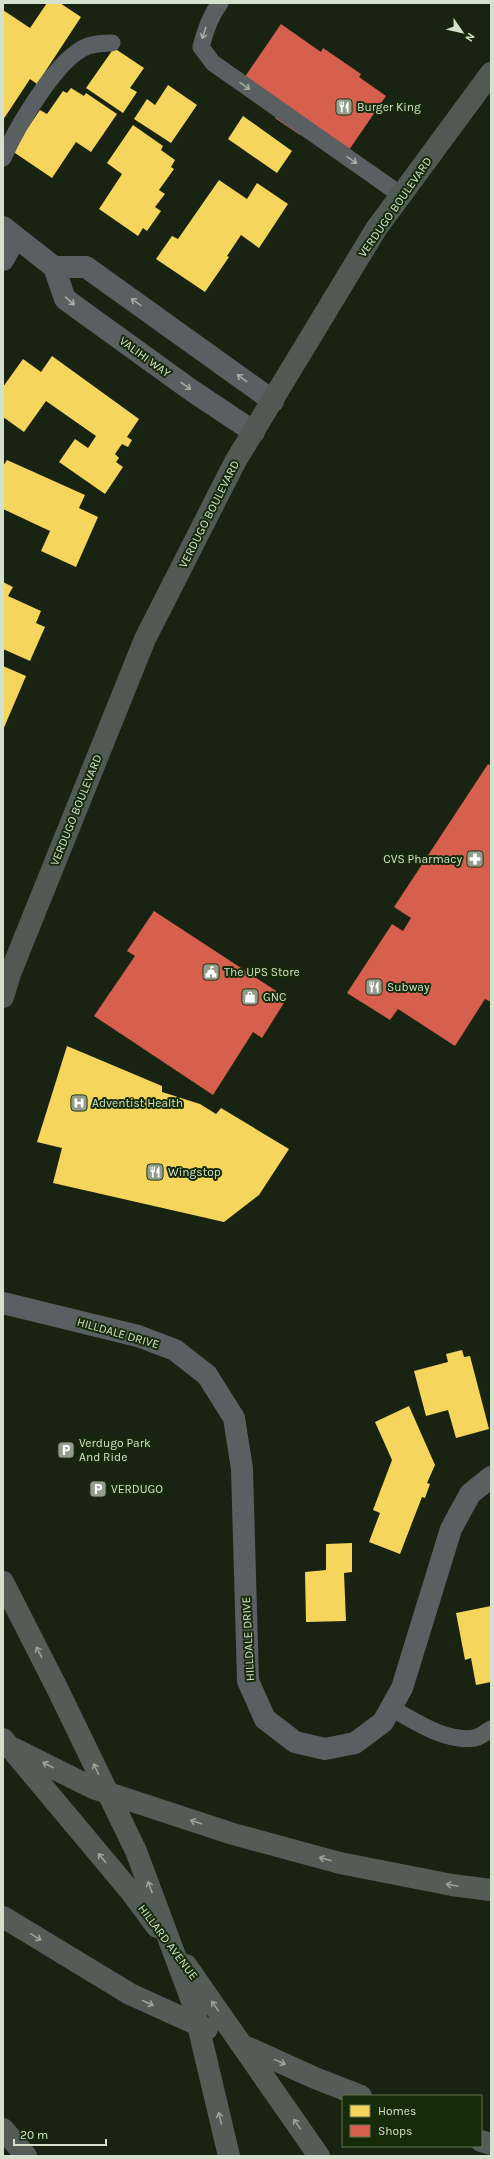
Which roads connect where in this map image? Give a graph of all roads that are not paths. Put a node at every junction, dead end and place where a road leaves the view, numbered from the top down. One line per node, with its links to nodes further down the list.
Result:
1 (220, 3): 5 (lane, one-way to 5)
2 (112, 43): 4 (lane)
3 (491, 73): 5 (main road, VERDUGO BOULEVARD)
4 (3, 158)
5 (401, 195): 9 (main road, VERDUGO BOULEVARD)
6 (10, 232): 7 (street); 8 (street)
7 (3, 260)
8 (54, 267): 9 (street, one-way to 8); 10 (street, VALIHI WAY, one-way to 10)
9 (273, 401): 10 (main road, VERDUGO BOULEVARD)
10 (254, 432): 11 (main road, VERDUGO BOULEVARD)
11 (3, 997)
12 (3, 1303): 15 (street, HILLDALE DRIVE)
13 (491, 1477): 15 (street, HILLDALE DRIVE)
14 (5, 1587): 23 (highway, one-way to 14)
15 (392, 1708): 16 (lane)
16 (491, 1729)
17 (3, 1741): 18 (highway, one-way to 17); 24 (highway, HILLARD AVENUE, one-way to 17)
18 (491, 1890)
19 (3, 1917): 20 (highway, one-way to 20)
20 (359, 2095)
21 (3, 2129): 22 (highway)
22 (26, 2156)
23 (229, 2156)
24 (319, 2156)

